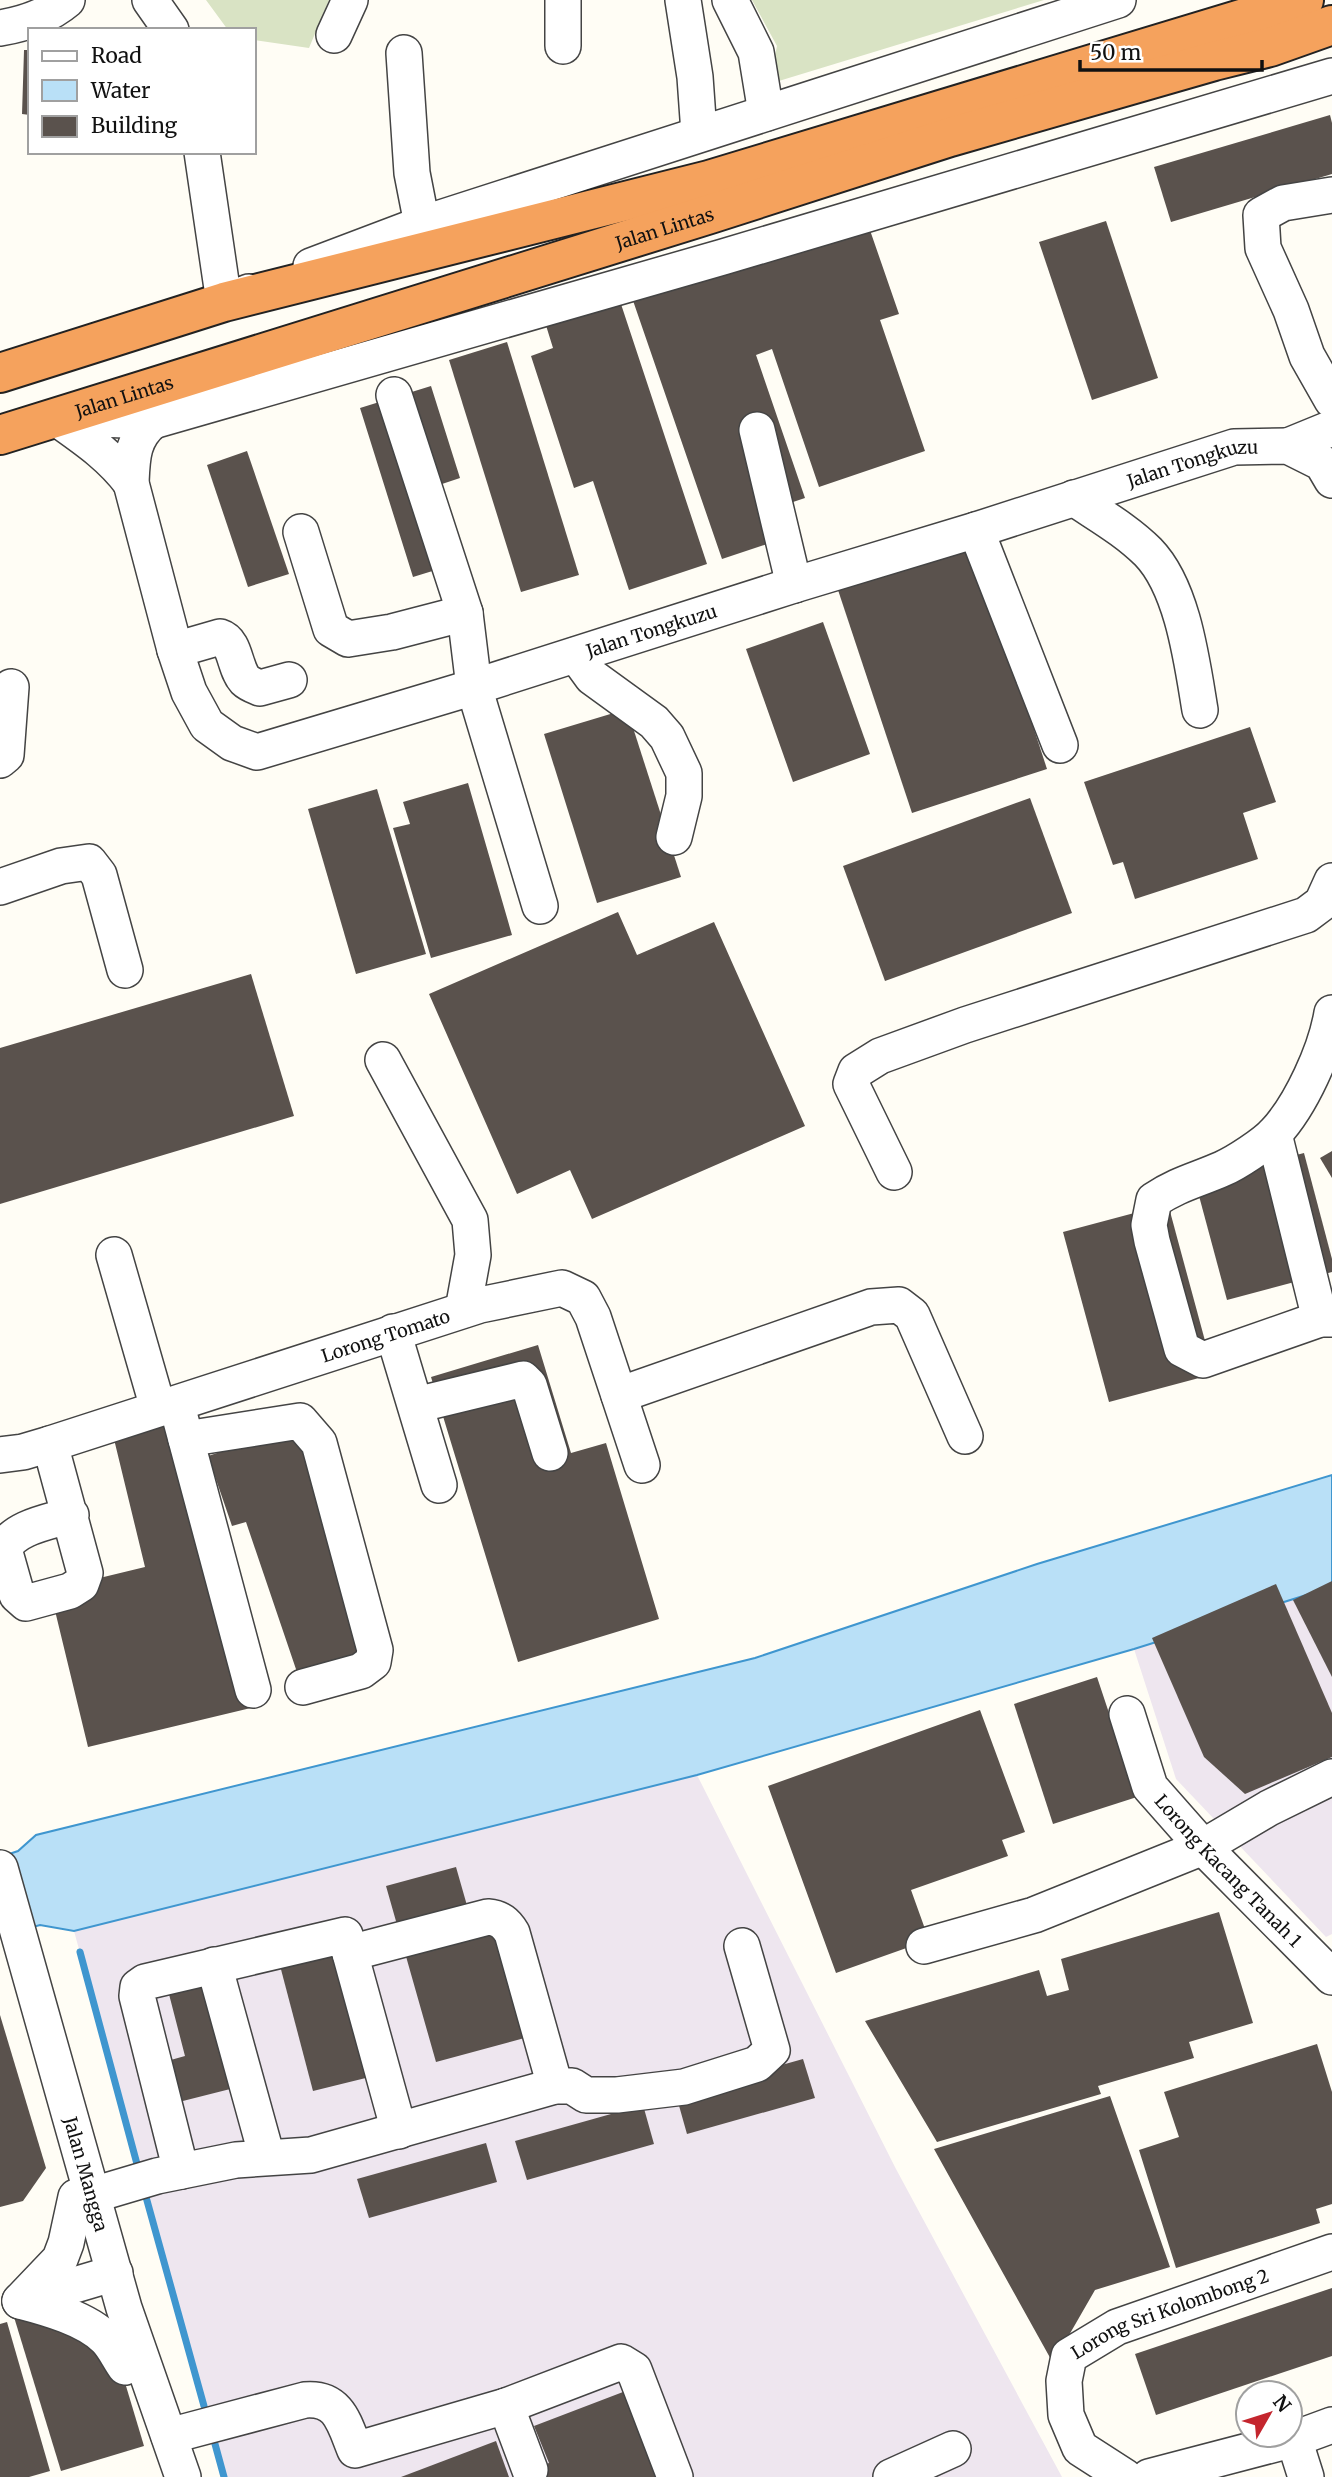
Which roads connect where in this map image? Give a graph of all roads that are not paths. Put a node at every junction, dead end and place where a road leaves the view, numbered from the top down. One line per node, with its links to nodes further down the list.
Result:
1 (67, 0): 10 (street)
2 (150, 0): 11 (street)
3 (350, 0): 12 (street)
4 (563, 0): 13 (street)
5 (683, 0): 17 (street)
6 (730, 0): 16 (street)
7 (1118, 0): 16 (street)
8 (1304, 0): 21 (highway, Jalan Lintas)
9 (1332, 25): 25 (highway, Jalan Lintas)
10 (0, 28)
11 (170, 28)
12 (334, 35)
13 (563, 46)
14 (404, 53): 20 (street)
15 (1332, 76): 26 (street)
16 (766, 113): 17 (street)
17 (699, 133): 20 (street)
18 (202, 154): 21 (street)
19 (1332, 195): 24 (street)
20 (422, 224): 21 (street)
21 (225, 302): 22 (highway, Jalan Lintas)
22 (0, 373)
23 (394, 395): 37 (street)
24 (1332, 400)
25 (56, 418): 26 (street); 29 (highway, Jalan Lintas); 32 (street, Jalan Tongkuzu)
26 (153, 421): 32 (street, Jalan Tongkuzu)
27 (1332, 428): 30 (street)
28 (757, 430): 36 (street)
29 (0, 435)
30 (1288, 446): 31 (street, Jalan Tongkuzu); 33 (street, Jalan Tongkuzu)
31 (1332, 480)
32 (131, 483): 38 (street, Jalan Tongkuzu)
33 (1074, 498): 34 (street, Jalan Tongkuzu); 43 (street)
34 (976, 530): 36 (street, Jalan Tongkuzu); 44 (street)
35 (301, 532): 37 (street)
36 (794, 585): 39 (street, Jalan Tongkuzu)
37 (465, 613): 42 (street)
38 (176, 650): 40 (street); 42 (street, Jalan Tongkuzu)
39 (576, 655): 42 (street, Jalan Tongkuzu); 46 (street)
40 (289, 680)
41 (10, 687): 45 (street)
42 (474, 687): 49 (street)
43 (1200, 710)
44 (1060, 745)
45 (0, 760)
46 (674, 837)
47 (1332, 881): 54 (street)
48 (0, 887): 50 (street)
49 (540, 906)
50 (125, 970)
51 (1332, 1013): 53 (street)
52 (383, 1060): 56 (street)
53 (1275, 1134): 57 (street); 57 (street)
54 (894, 1171)
55 (114, 1255): 61 (street)
56 (463, 1310): 58 (street, Lorong Tomato); 59 (street, Lorong Tomato)
57 (1326, 1319)
58 (393, 1332): 60 (street); 61 (street, Lorong Tomato)
59 (619, 1395): 62 (street); 66 (street, Lorong Tomato)
60 (416, 1405): 65 (street); 67 (street)
61 (167, 1406): 63 (street); 64 (street, Lorong Tomato)
62 (965, 1436)
63 (186, 1438): 69 (street); 70 (street)
64 (18, 1454): 68 (street)
65 (550, 1454)
66 (642, 1465)
67 (439, 1485)
68 (71, 1515)
69 (303, 1687)
70 (253, 1690)
71 (1127, 1714): 73 (street, Lorong Kacang Tanah 1)
72 (1332, 1777): 73 (street)
73 (1203, 1847): 77 (street); 80 (street, Lorong Kacang Tanah 1)
74 (0, 1868): 81 (street, Jalan Mangga)
75 (0, 1923): 81 (street, Jalan Mangga)
76 (743, 1946): 82 (street)
77 (925, 1946)
78 (350, 1954): 79 (street); 82 (street); 83 (street)
79 (214, 1965): 84 (street); 85 (street)
80 (1332, 1977)
81 (25, 1985): 86 (street, Jalan Mangga)
82 (555, 2086): 83 (street)
83 (399, 2131): 84 (street)
84 (267, 2157): 85 (street)
85 (181, 2171): 86 (street)
86 (84, 2196): 88 (street, Jalan Mangga); 89 (street)
87 (1332, 2252): 103 (street, Lorong Sri Kolombong 2)
88 (106, 2276): 89 (street); 90 (street, Jalan Mangga); 94 (street, Jalan Mangga)
89 (10, 2304): 90 (street)
90 (125, 2367): 99 (street, Jalan Mangga)
91 (506, 2406): 94 (street); 98 (street); 101 (street)
92 (1332, 2425): 93 (street)
93 (1304, 2435)
94 (169, 2437): 100 (street, Jalan Mangga)
95 (953, 2449): 102 (street)
96 (1256, 2449): 104 (street)
97 (1297, 2449): 105 (street)
98 (530, 2470)
99 (163, 2477)
100 (183, 2477)
101 (675, 2477)
102 (891, 2477)
103 (1125, 2477)
104 (1149, 2477)
105 (1306, 2477)

